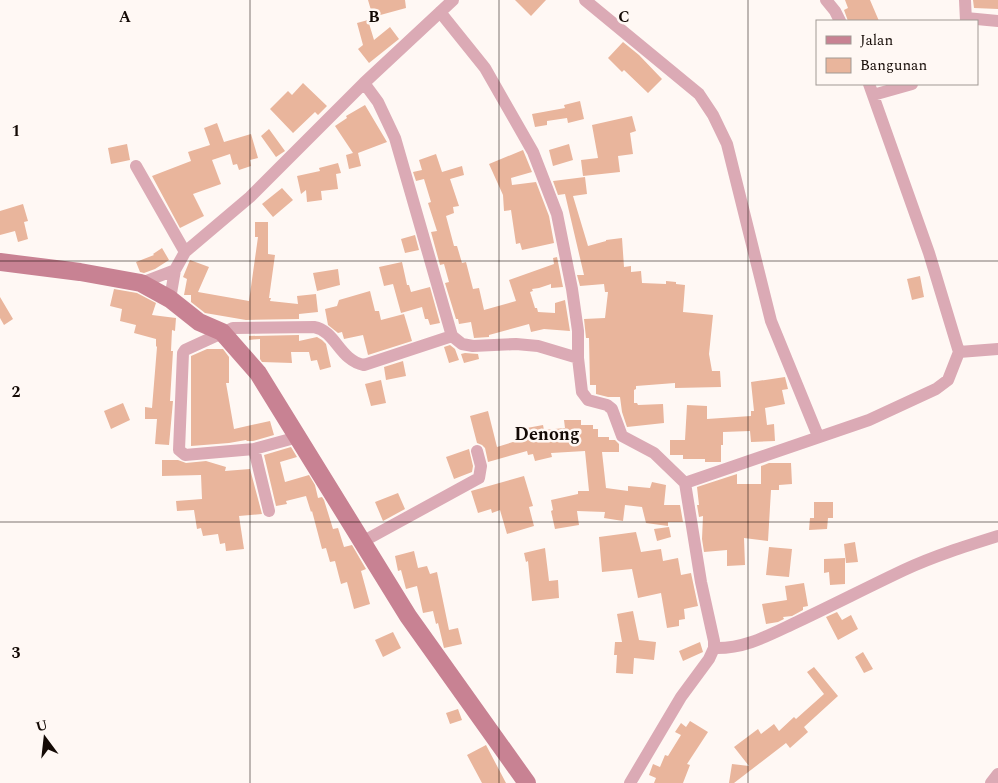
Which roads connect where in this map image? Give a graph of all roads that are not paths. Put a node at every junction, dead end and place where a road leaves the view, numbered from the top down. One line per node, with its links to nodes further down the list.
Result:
1 (453, 0): 5 (street)
2 (585, 0): 24 (street)
3 (826, 0): 6 (street)
4 (964, 0): 7 (street)
5 (440, 12): 10 (street); 23 (street)
6 (840, 20)
7 (966, 20)
8 (978, 20): 9 (street)
9 (998, 21)
10 (364, 83): 14 (street); 20 (street)
11 (904, 85): 12 (street)
12 (871, 89): 22 (street)
13 (136, 166): 14 (street)
14 (185, 252): 16 (street)
15 (0, 262): 17 (street)
16 (175, 270): 17 (street); 18 (street)
17 (141, 283): 18 (street)
18 (170, 299): 19 (street)
19 (222, 332): 20 (street); 25 (street); 26 (street)
20 (452, 336): 23 (street)
21 (998, 349): 22 (street)
22 (959, 352): 24 (street)
23 (578, 358): 28 (street)
24 (818, 436): 28 (street)
25 (298, 437): 26 (street); 31 (street)
26 (254, 449): 29 (street)
27 (477, 452): 31 (street)
28 (685, 483): 32 (street)
29 (269, 511)
30 (998, 536): 32 (street)
31 (362, 542): 34 (street)
32 (714, 648): 35 (street)
33 (998, 774): 36 (street)
34 (527, 783)
35 (630, 783)
36 (991, 783)

